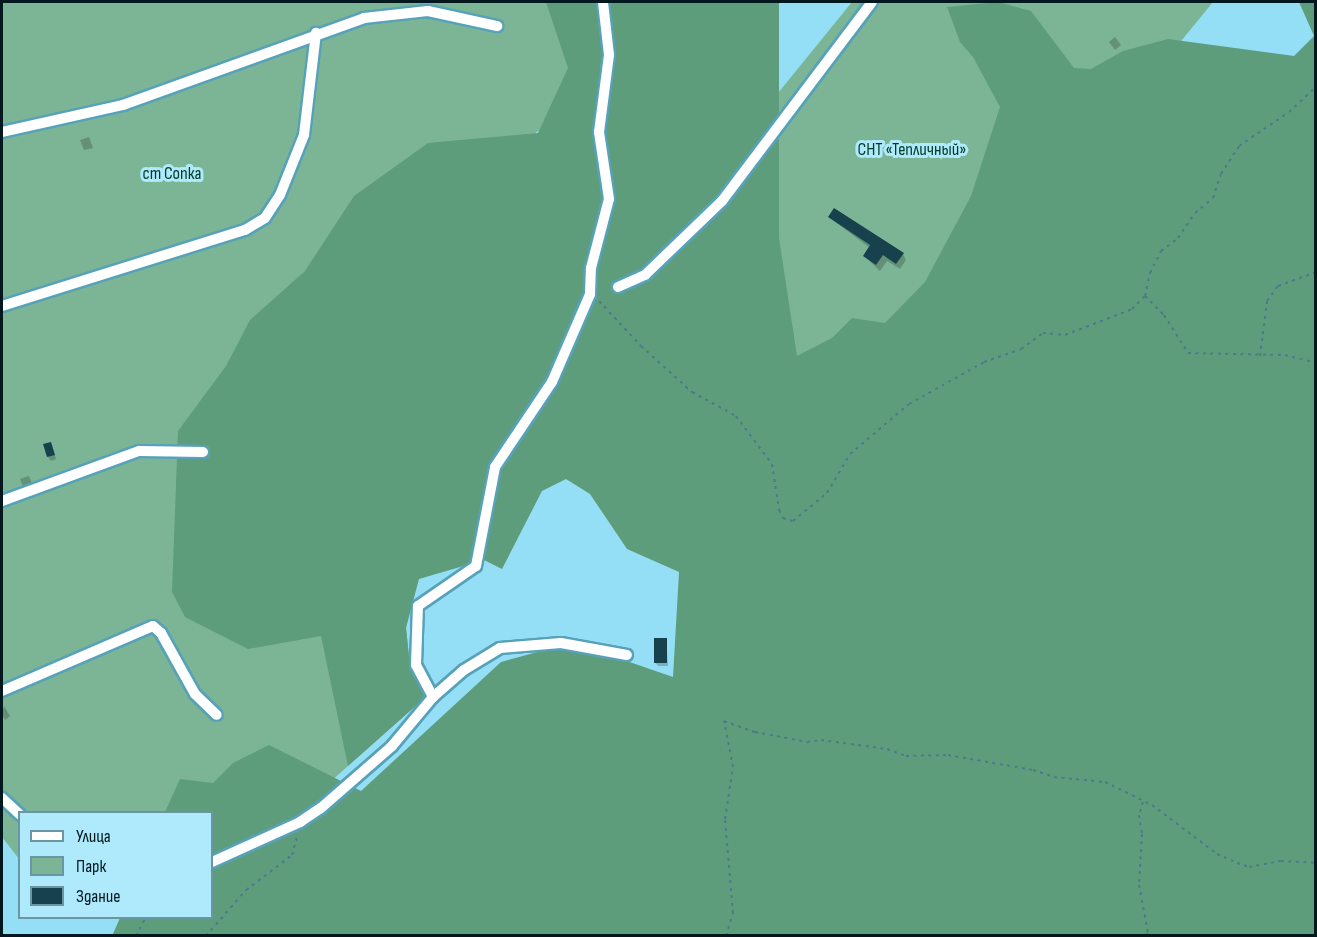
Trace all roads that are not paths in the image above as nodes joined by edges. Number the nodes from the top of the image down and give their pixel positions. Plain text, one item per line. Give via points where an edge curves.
1 (603, 2) edge
2 (872, 2) edge
3 (497, 26) dead end
4 (316, 33) junction
5 (2, 132) edge
6 (618, 287) dead end
7 (2, 306) edge
8 (203, 452) dead end
9 (2, 501) edge
10 (627, 654) dead end
11 (2, 691) edge
12 (433, 697) junction
13 (217, 715) dead end
14 (2, 798) edge
15 (18, 812) edge
16 (213, 862) edge

1 - 12 lane via 609,55 599,132 609,199 591,268 590,294 552,382 495,467 476,566 418,606 416,665
2 - 6 lane via 722,201 645,275
3 - 4 lane via 428,11 393,12
4 - 5 lane via 123,105
4 - 7 lane via 304,135 280,195 265,218 234,234
8 - 9 lane via 139,451
10 - 12 lane via 561,643 511,644 482,658
11 - 13 lane via 153,626 161,633 195,694
12 - 16 lane via 354,783 300,822
14 - 15 lane

